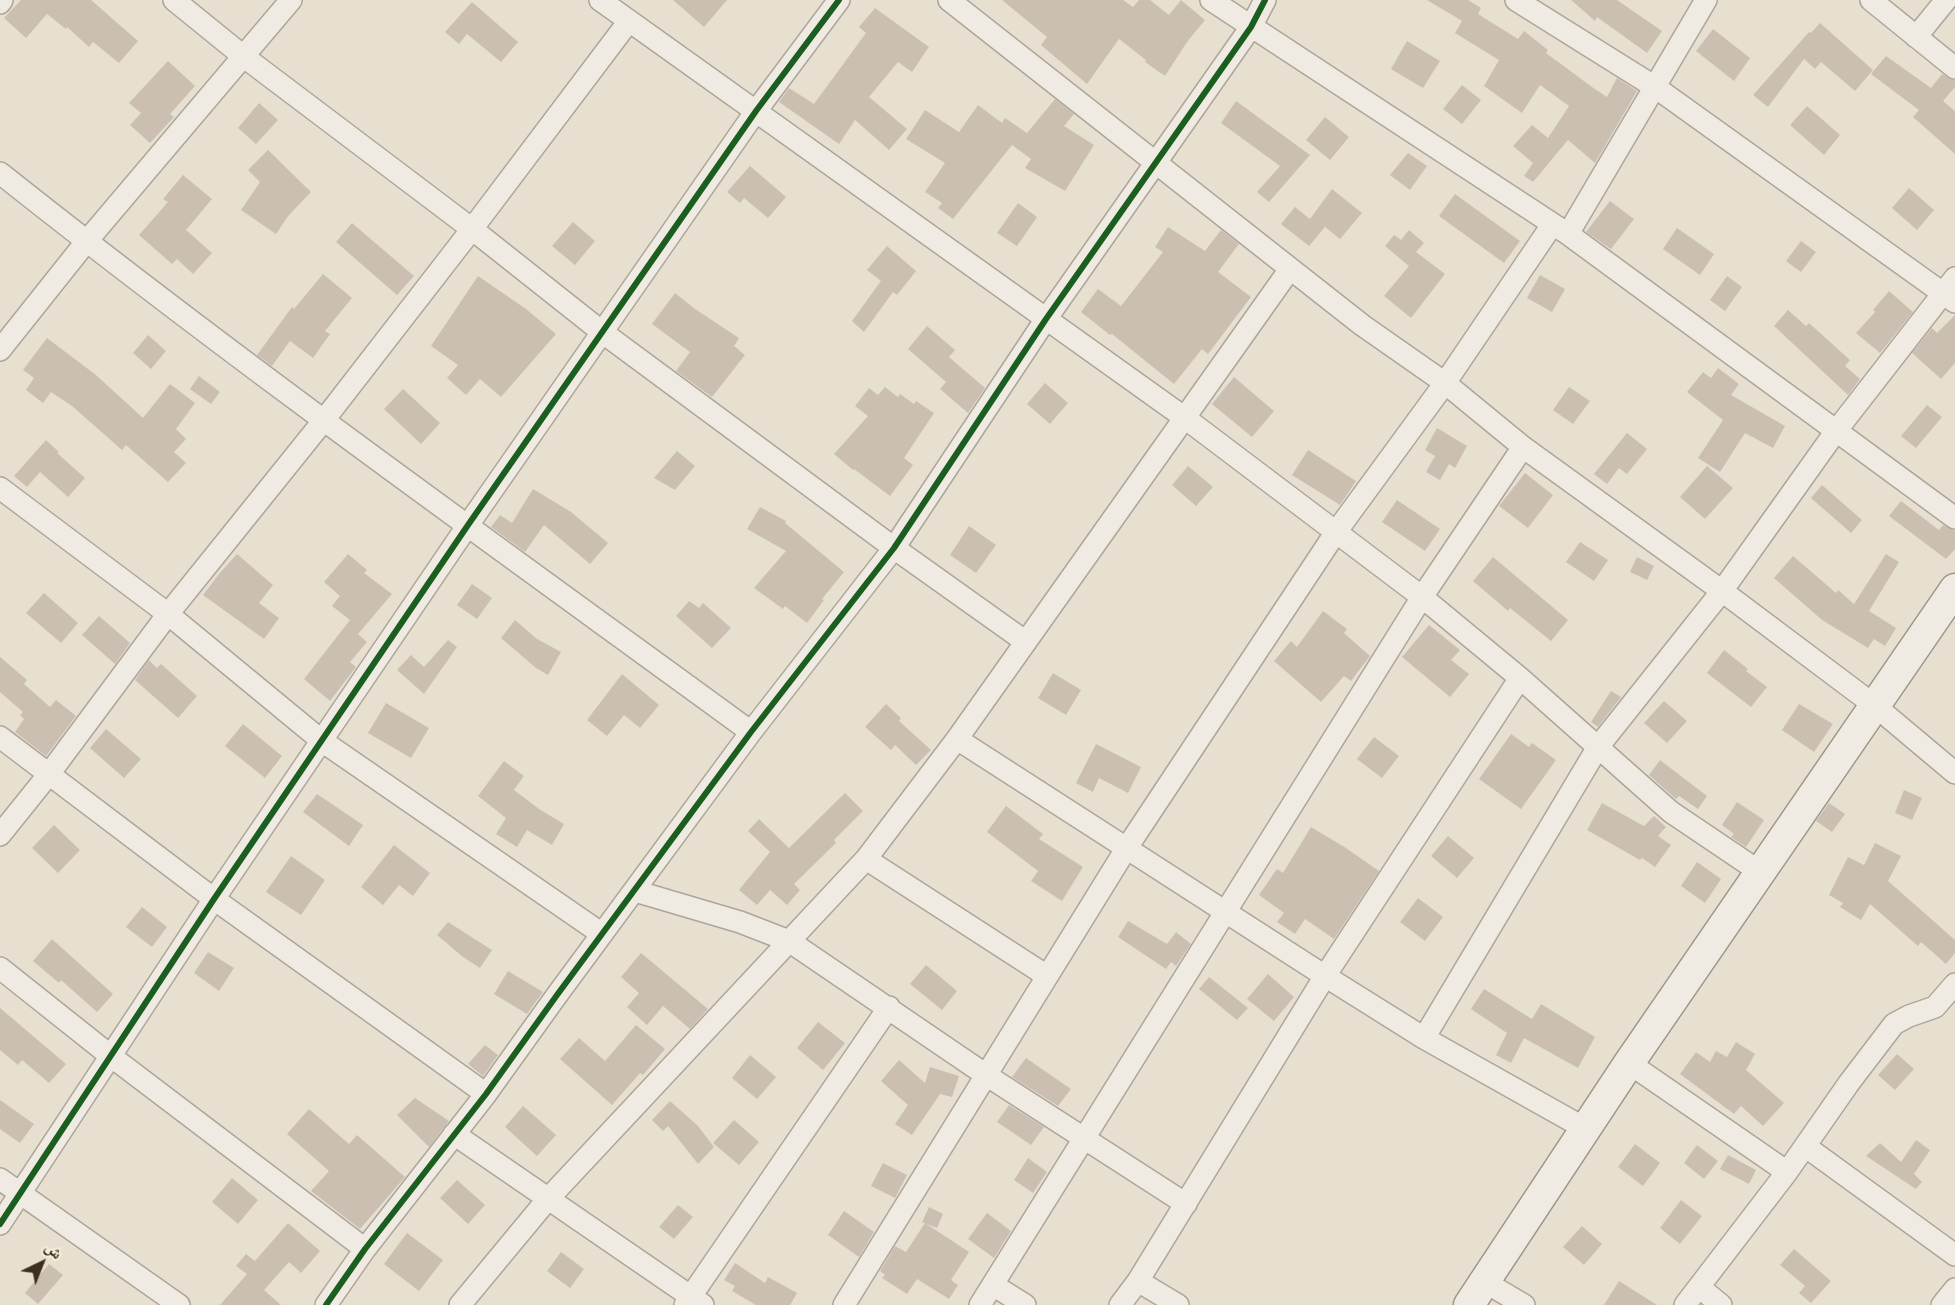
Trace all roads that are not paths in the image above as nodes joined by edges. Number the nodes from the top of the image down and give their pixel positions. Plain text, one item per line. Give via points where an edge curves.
1 (174, 0) edge
2 (291, 0) edge
3 (839, 0) edge
4 (949, 0) edge
5 (1211, 0) edge
6 (1265, 0) edge
7 (1516, 0) edge
8 (1706, 0) edge
9 (1871, 0) edge
10 (1946, 0) edge
11 (617, 8) edge
12 (1251, 27) junction
13 (1916, 37) junction
14 (243, 56) junction
15 (1955, 68) edge
16 (1655, 87) junction
17 (756, 111) junction
18 (1155, 163) junction
19 (0, 173) edge
20 (472, 229) junction
21 (1560, 229) junction
22 (86, 242) junction
23 (1290, 269) junction
24 (1951, 291) edge
25 (1046, 319) junction
26 (603, 332) junction
27 (0, 350) edge
28 (1445, 383) junction
29 (1185, 418) junction
30 (324, 420) junction
31 (1836, 431) junction
32 (1523, 447) junction
33 (0, 488) edge
34 (1955, 518) edge
35 (468, 525) junction
36 (1336, 532) junction
37 (894, 548) junction
38 (1955, 590) edge
39 (1722, 591) junction
40 (1422, 597) junction
41 (168, 614) junction
42 (1026, 642) junction
43 (1520, 678) junction
44 (1874, 705) junction
45 (751, 732) junction
46 (0, 737) edge
47 (957, 739) junction
48 (322, 741) junction
49 (1598, 747) junction
50 (1955, 773) edge
51 (49, 774) junction
52 (0, 835) edge
53 (1126, 849) junction
54 (866, 859) junction
55 (1760, 872) junction
56 (635, 891) junction
57 (214, 899) junction
58 (1227, 913) junction
59 (602, 934) junction
60 (789, 941) junction
61 (0, 968) edge
62 (1047, 976) junction
63 (1325, 976) junction
64 (1955, 984) edge
65 (889, 1007) junction
66 (1424, 1038) junction
67 (112, 1057) junction
68 (1629, 1063) junction
69 (986, 1075) junction
70 (486, 1094) junction
71 (1586, 1129) junction
72 (454, 1134) junction
73 (1085, 1139) junction
74 (1805, 1146) junction
75 (1787, 1172) junction
76 (0, 1179) edge
77 (21, 1194) junction
78 (547, 1200) junction
79 (1186, 1203) junction
80 (0, 1224) edge
81 (365, 1249) junction
82 (1955, 1255) edge
83 (1138, 1281) junction
84 (993, 1285) junction
85 (1699, 1287) junction
86 (1955, 1289) edge
87 (1477, 1294) edge
88 (693, 1302) edge
89 (179, 1305) edge
90 (326, 1305) edge
91 (460, 1305) edge
92 (844, 1305) edge
93 (980, 1305) edge
94 (1025, 1305) edge
95 (1120, 1305) edge
96 (1178, 1305) edge
97 (1524, 1305) edge
98 (1685, 1305) edge
99 (1720, 1305) edge
100 (1942, 1305) edge

1 - 14 street
2 - 14 street
3 - 17 street
4 - 18 street
5 - 12 street
6 - 12 street
7 - 16 street
8 - 16 street
9 - 13 street
10 - 13 street
11 - 17 street
11 - 20 street
12 - 18 street
12 - 21 street
13 - 15 street
14 - 20 street
14 - 22 street
16 - 21 street
16 - 24 street
17 - 25 street
17 - 26 street
18 - 23 street
18 - 25 street
19 - 22 street
20 - 26 street
20 - 30 street
21 - 28 street
21 - 31 street
22 - 27 street
22 - 30 street
23 - 28 street
23 - 29 street
24 - 31 street
25 - 29 street
25 - 37 street
26 - 35 street
26 - 37 street
28 - 32 street
28 - 36 street
29 - 36 street
29 - 42 street
30 - 35 street
30 - 41 street
31 - 34 street
31 - 39 street
32 - 39 street
32 - 40 street
33 - 41 street
35 - 45 street
35 - 48 street
36 - 40 street
36 - 53 street
37 - 42 street
37 - 45 street
38 - 44 main road
39 - 44 street
39 - 49 street
40 - 43 street
40 - 58 street
41 - 48 street
41 - 51 street
42 - 47 street
43 - 49 street
43 - 63 street
44 - 50 street
44 - 55 main road
45 - 56 street
46 - 51 street
47 - 53 street
47 - 54 street
48 - 57 street
48 - 59 street
49 - 55 street via 1671,812
49 - 66 street
51 - 52 street
51 - 57 street
53 - 58 street
53 - 62 street
54 - 60 street
54 - 62 street
55 - 68 main road
56 - 59 street
56 - 60 street
57 - 67 street
57 - 70 street
58 - 63 street
58 - 73 street
59 - 70 street
60 - 65 street
60 - 78 street
61 - 67 street
62 - 69 street
63 - 66 street
63 - 79 street
64 - 74 street via 1935,1007 1894,1024
65 - 69 street
65 - 88 street
66 - 71 street
67 - 77 street
67 - 81 street
68 - 71 main road
68 - 75 street
69 - 73 street
69 - 92 street
70 - 72 street
71 - 87 main road
72 - 78 street
72 - 81 street
73 - 79 street
73 - 84 street
74 - 75 street
74 - 82 street
75 - 85 street
76 - 77 street
77 - 80 street
77 - 89 street
78 - 88 street
78 - 91 street
79 - 83 street
81 - 90 street
83 - 95 street
83 - 96 street
84 - 93 street
84 - 94 street
85 - 98 street
85 - 99 street
86 - 100 street
87 - 97 street

